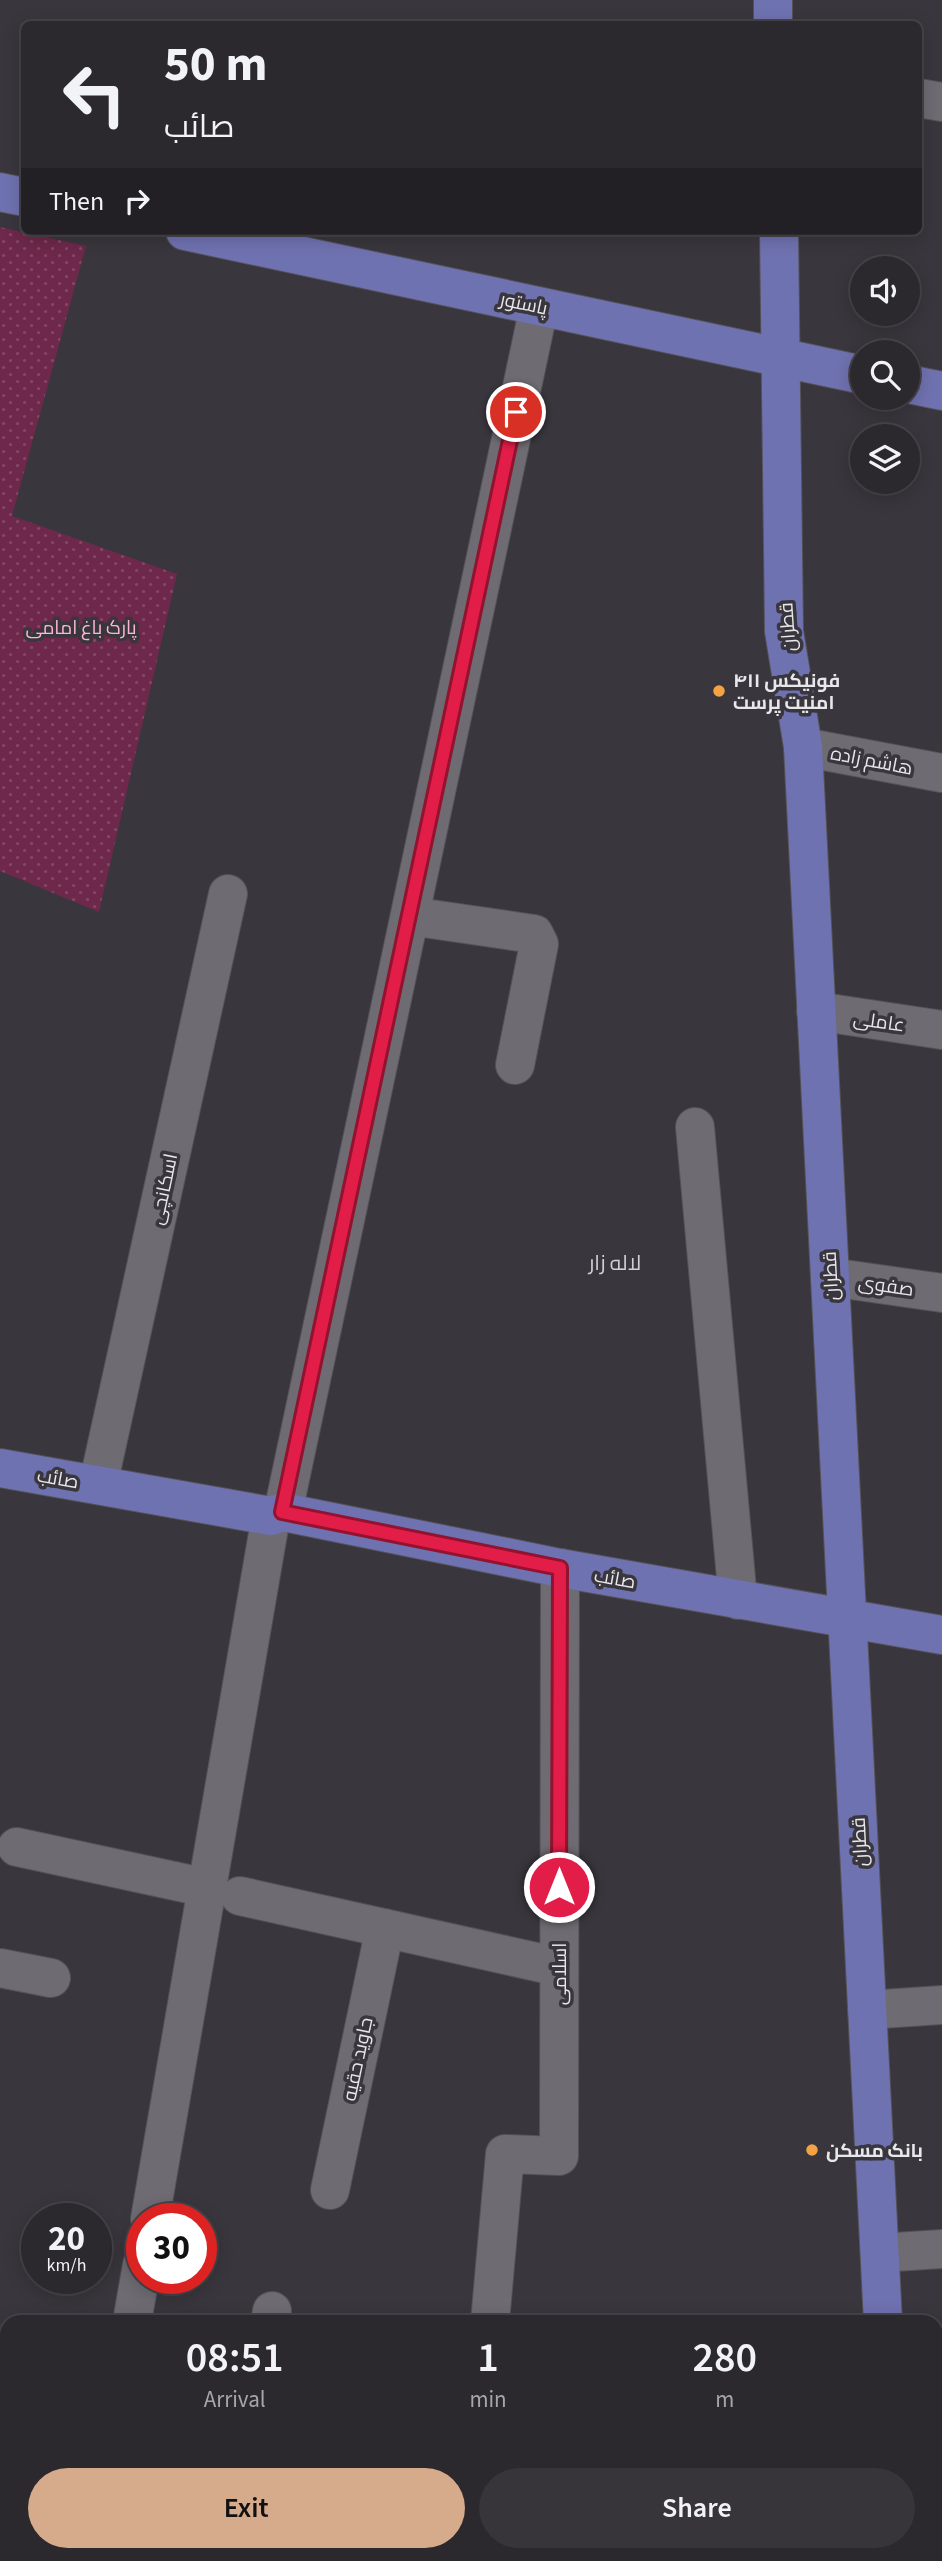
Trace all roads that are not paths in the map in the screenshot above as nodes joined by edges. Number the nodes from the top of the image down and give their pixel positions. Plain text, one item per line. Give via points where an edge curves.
1 (773, 0) edge
2 (774, 21) edge
3 (922, 99) edge
4 (942, 102) edge
5 (0, 192) edge
6 (21, 196) edge
7 (204, 235) edge
8 (779, 235) edge
9 (539, 307) junction
10 (783, 359) junction
11 (850, 372) edge
12 (920, 386) edge
13 (942, 391) edge
14 (803, 747) junction
15 (942, 773) edge
16 (228, 894) dead end
17 (410, 916) junction
18 (816, 1011) junction
19 (942, 1030) edge
20 (515, 1065) dead end
21 (695, 1127) dead end
22 (830, 1277) junction
23 (942, 1293) edge
24 (0, 1468) edge
25 (98, 1485) junction
26 (276, 1514) junction
27 (560, 1568) junction
28 (738, 1601) junction
29 (847, 1620) junction
30 (942, 1635) edge
31 (18, 1847) dead end
32 (223, 1892) junction
33 (385, 1928) junction
34 (559, 1967) junction
35 (0, 1968) edge
36 (51, 1978) dead end
37 (942, 2005) edge
38 (867, 2010) junction
39 (330, 2190) dead end
40 (154, 2203) edge
41 (942, 2249) edge
42 (880, 2253) junction
43 (137, 2294) edge
44 (133, 2315) edge
45 (491, 2315) edge
46 (883, 2315) edge

1 - 2 main road
3 - 4 street
5 - 6 main road
7 - 9 main road, پاستور
8 - 10 main road, قطران
9 - 10 main road, پاستور
9 - 17 street
10 - 11 main road, پاستور
10 - 14 main road, قطران via 784,631
12 - 13 main road
14 - 15 street, هاشم زاده
14 - 18 main road, قطران
16 - 25 street, اسکانچی
17 - 20 street via 534,934 539,944
17 - 26 street
18 - 19 street, عاملی
18 - 22 main road, قطران
21 - 28 street
22 - 23 street, صفوی
22 - 29 main road, قطران
24 - 25 main road, صائب
25 - 26 main road, صائب
26 - 27 main road, صائب
26 - 32 street
27 - 28 main road, صائب
27 - 34 street, اسلامی
28 - 29 main road, صائب
29 - 30 main road, صائب
29 - 38 main road, قطران
31 - 32 street
32 - 33 street
32 - 40 street
33 - 34 street
33 - 39 street, جاوید حقیه
34 - 45 street, اسلامی via 559,2156 505,2154
35 - 36 street
37 - 38 street
38 - 42 main road, قطران
41 - 42 street
42 - 46 main road, قطران
43 - 44 street

